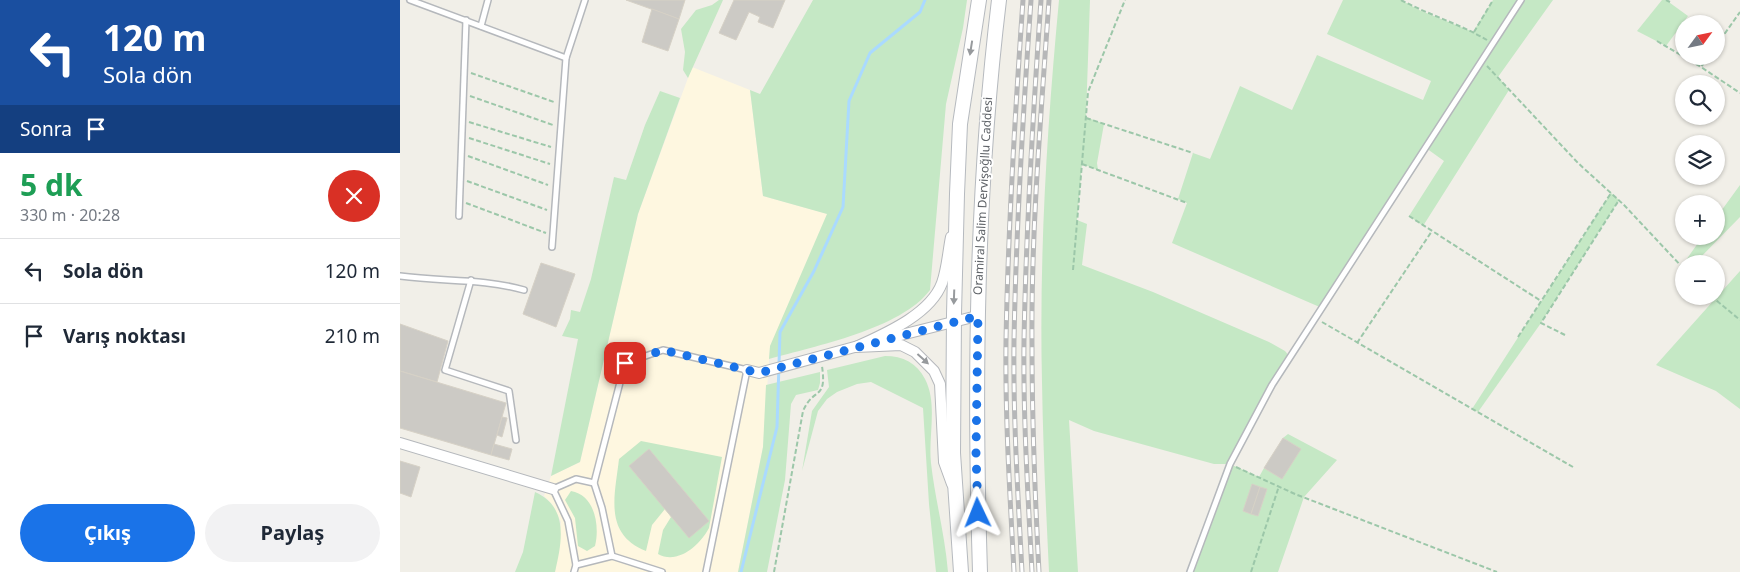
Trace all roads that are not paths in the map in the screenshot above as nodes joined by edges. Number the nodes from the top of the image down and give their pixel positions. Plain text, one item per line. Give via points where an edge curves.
1 (410, 0) edge
2 (488, 0) edge
3 (585, 0) edge
4 (979, 0) edge
5 (999, 0) edge
6 (1521, 0) edge
7 (466, 20) junction
8 (481, 26) junction
9 (566, 58) junction
10 (957, 207) junction
11 (459, 216) dead end
12 (552, 247) dead end
13 (400, 276) edge
14 (471, 280) junction
15 (524, 290) dead end
16 (978, 316) junction
17 (954, 321) junction
18 (856, 347) junction
19 (747, 370) junction
20 (516, 440) dead end
21 (400, 443) edge
22 (594, 483) junction
23 (553, 489) junction
24 (956, 495) junction
25 (612, 556) junction
26 (576, 565) junction
27 (574, 572) edge
28 (662, 572) edge
29 (706, 572) edge
30 (961, 572) edge
31 (980, 572) edge
32 (1190, 572) edge

1 - 7 lane
2 - 8 lane
3 - 9 lane
4 -> 10 main road, Oramiral Salim Dervişoğllu Caddesi via 960,124
5 - 16 main road, Oramiral Salim Dervişoğllu Caddesi via 984,159
6 - 32 lane via 1272,385 1230,464
7 - 8 lane
7 - 11 lane
8 - 9 lane
9 - 12 lane
10 -> 17 main road, Oramiral Salim Dervişoğllu Caddesi
10 - 18 street via 937,294 904,323
13 - 14 lane
14 - 15 lane
14 - 20 lane via 444,370 509,391
16 - 17 street
16 - 31 main road, Oramiral Salim Dervişoğllu Caddesi via 976,454
17 - 18 street
17 - 24 main road, Oramiral Salim Dervişoğllu Caddesi
18 - 19 street via 759,373
18 -> 24 street via 901,345 914,352 934,371 940,384 944,462
19 - 22 lane via 663,350 625,363
19 - 29 lane
21 - 23 street
22 - 23 lane via 576,479
22 - 25 lane
23 - 26 lane via 568,522
24 - 30 main road, Oramiral Salim Dervişoğllu Caddesi
25 - 26 lane
25 - 28 lane
26 - 27 lane

